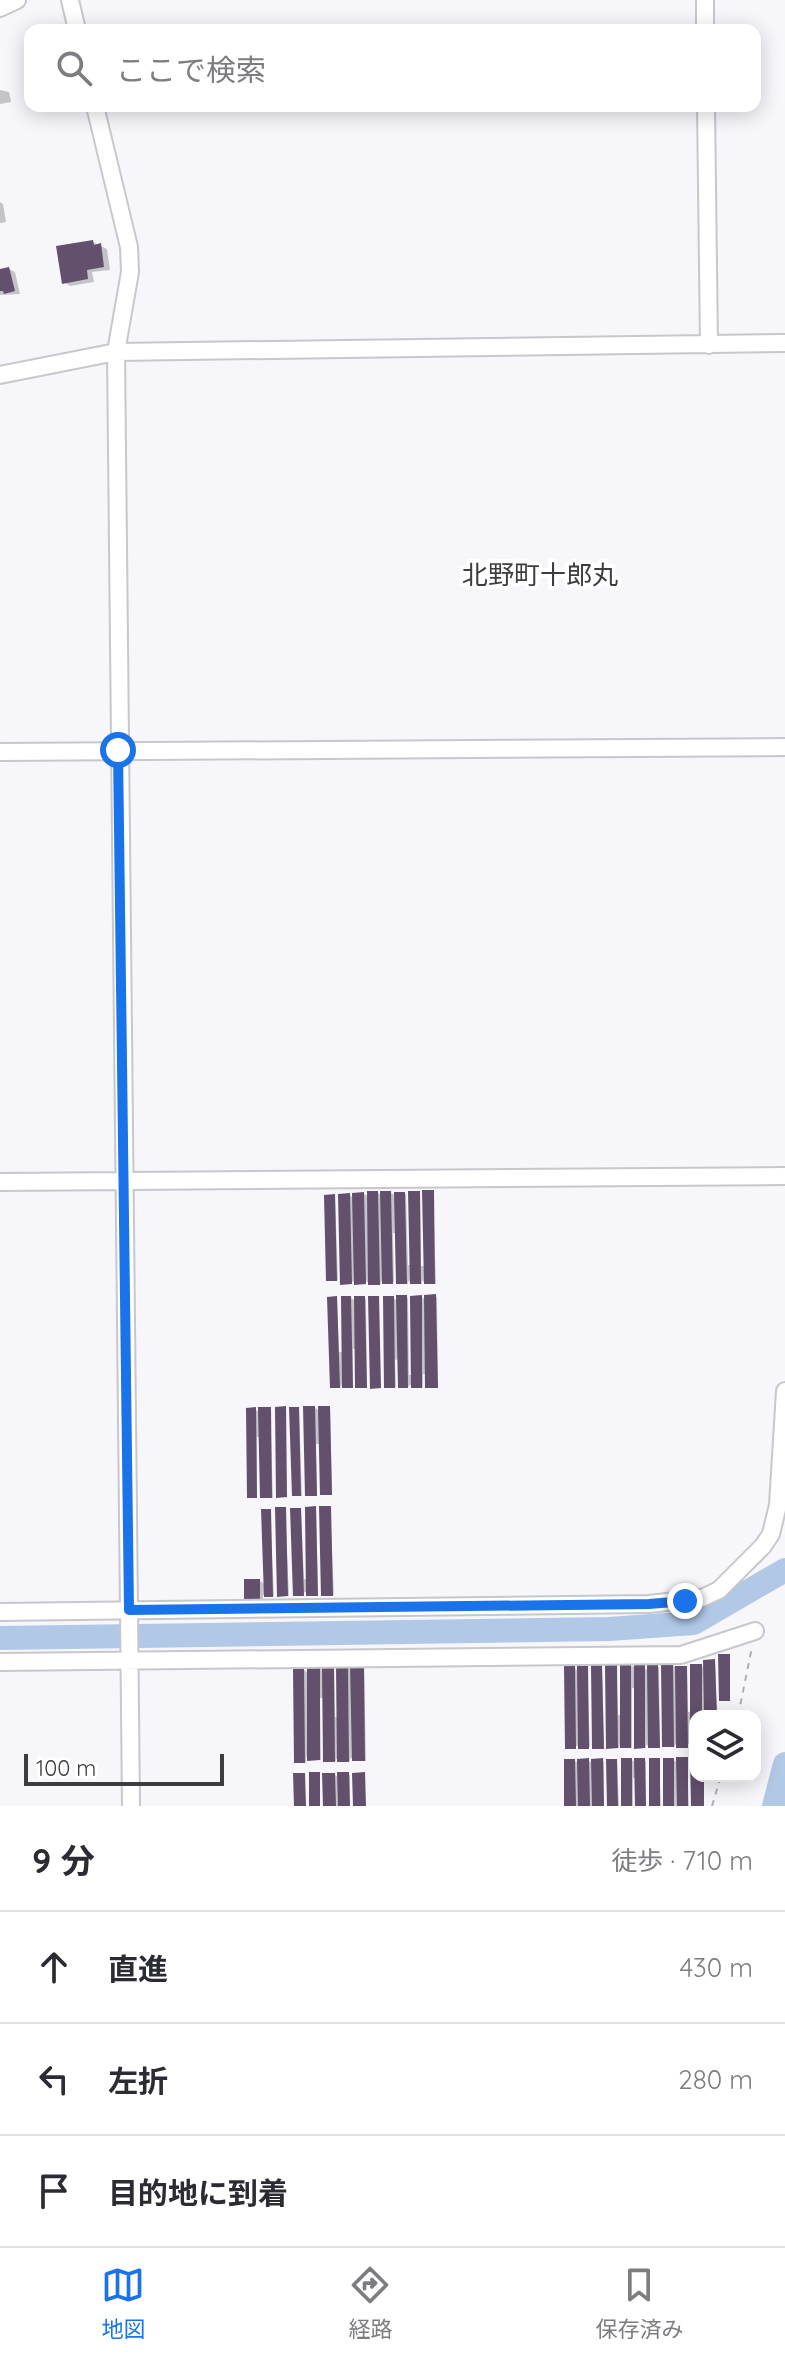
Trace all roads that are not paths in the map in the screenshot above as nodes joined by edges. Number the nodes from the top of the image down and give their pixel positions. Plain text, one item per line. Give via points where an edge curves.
1 (17, 0) edge
2 (70, 0) edge
3 (705, 0) edge
4 (0, 8) edge
5 (76, 24) edge
6 (705, 24) edge
7 (96, 112) edge
8 (706, 112) edge
9 (785, 343) edge
10 (709, 345) junction
11 (116, 352) junction
12 (0, 375) edge
13 (785, 747) edge
14 (118, 750) junction
15 (0, 752) edge
16 (785, 1176) edge
17 (124, 1179) junction
18 (0, 1182) edge
19 (785, 1391) edge
20 (0, 1612) edge
21 (129, 1614) junction
22 (755, 1631) road end
23 (129, 1656) junction
24 (0, 1662) edge
25 (131, 1806) edge

1 - 4 street
2 - 5 street
3 - 6 street
7 - 11 street via 129,247 130,272
8 - 10 street
9 - 10 street
10 - 11 street
11 - 12 street
11 - 14 street
13 - 14 street
14 - 15 street
14 - 17 street
16 - 17 street
17 - 18 street
17 - 21 street
19 - 21 street via 775,1524 763,1546 719,1590 702,1598 649,1604
20 - 21 street
21 - 23 street
22 - 23 street via 681,1655
23 - 24 street
23 - 25 street

